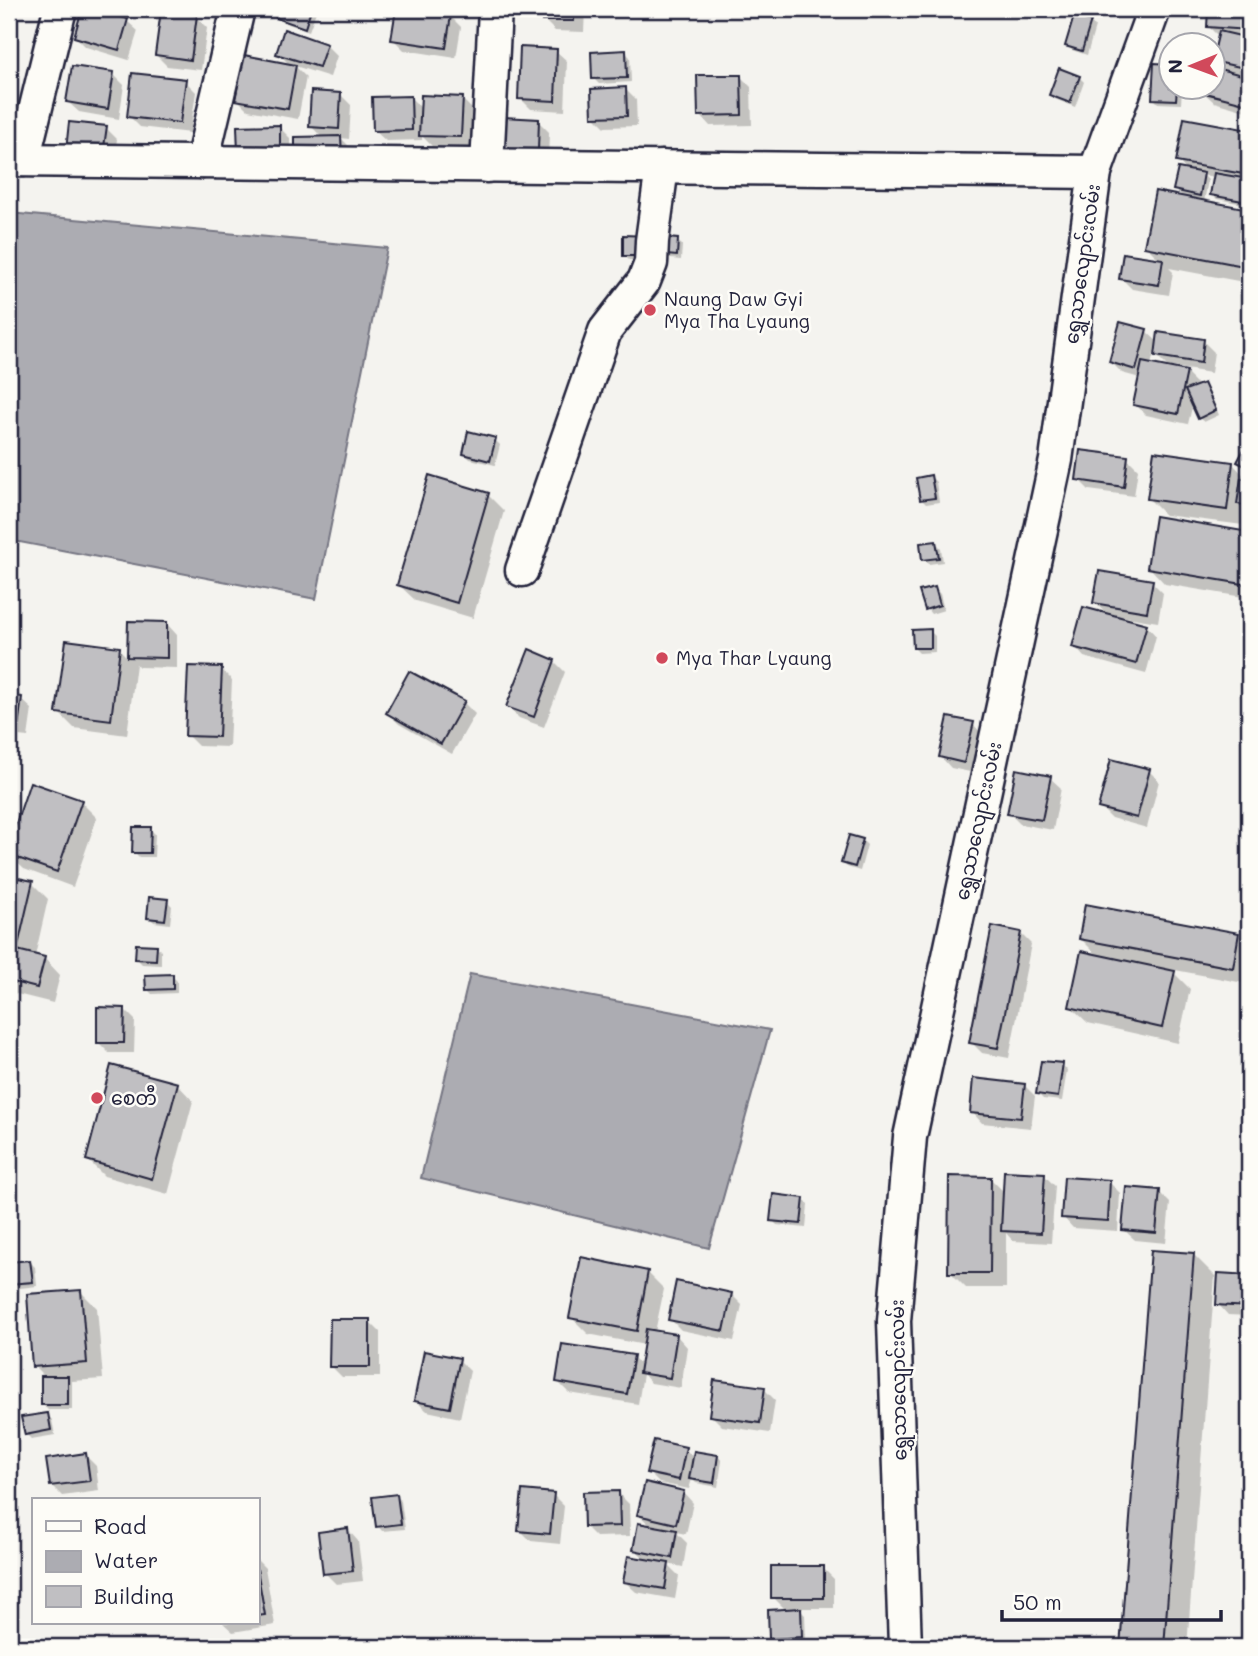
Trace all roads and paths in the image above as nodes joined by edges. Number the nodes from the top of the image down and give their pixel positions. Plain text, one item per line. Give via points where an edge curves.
1 (60, 9) edge
2 (238, 9) edge
3 (495, 9) edge
4 (1154, 9) edge
5 (16, 160) edge
6 (202, 162) junction
7 (487, 166) junction
8 (662, 167) junction
9 (1094, 172) junction
10 (522, 570) dead end
11 (905, 1647) edge

1 - 5 street
2 - 6 street
3 - 7 street
4 - 9 street, ရွှေသာလျောင်းလမ်း
5 - 6 street
6 - 7 street
7 - 8 street
8 - 9 street
8 - 10 street via 645,281 605,331
9 - 11 street, ရွှေသာလျောင်းလမ်း via 1056,460 910,1137 894,1321

